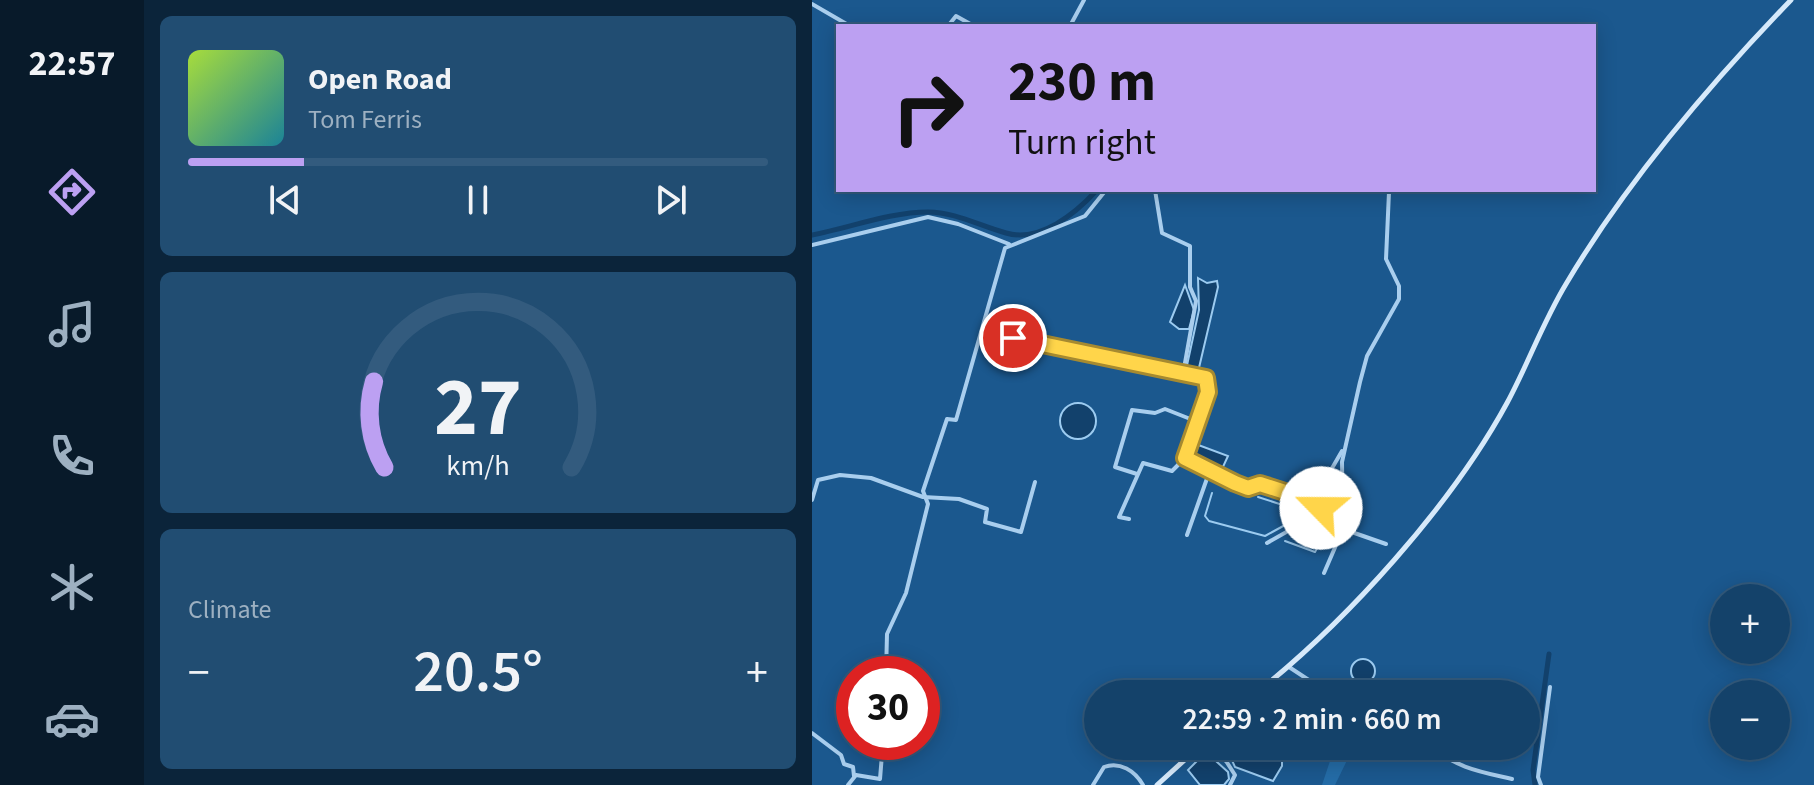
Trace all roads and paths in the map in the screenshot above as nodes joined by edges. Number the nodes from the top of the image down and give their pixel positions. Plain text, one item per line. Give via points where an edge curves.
1 (1084, 0) edge
2 (1791, 0) edge
3 (812, 4) edge
4 (847, 24) edge
5 (950, 24) edge
6 (970, 24) edge
7 (1071, 24) edge
8 (1104, 192) edge
9 (1155, 192) edge
10 (1389, 192) dead end
11 (812, 245) edge
12 (1009, 245) junction
13 (982, 332) junction
14 (1183, 374) junction
15 (1198, 422) junction
16 (1346, 442) junction
17 (1185, 458) junction
18 (1210, 470) junction
19 (1137, 474) junction
20 (1035, 482) dead end
21 (923, 497) junction
22 (812, 500) edge
23 (1313, 501) junction
24 (1320, 513) dead end
25 (1129, 519) dead end
26 (1343, 529) junction
27 (1187, 535) dead end
28 (1267, 543) dead end
29 (1386, 544) dead end
30 (1324, 573) dead end
31 (886, 656) edge
32 (1289, 667) junction
33 (1273, 680) edge
34 (1309, 680) edge
35 (1550, 687) dead end
36 (812, 733) edge
37 (882, 760) edge
38 (1186, 760) edge
39 (1220, 760) edge
40 (1447, 760) edge
41 (854, 776) junction
42 (1512, 779) dead end
43 (848, 785) edge
44 (1093, 785) edge
45 (1143, 785) edge
46 (1157, 785) edge
47 (1230, 785) edge
48 (1541, 785) edge

1 - 7 street
2 - 32 main road via 1640,174 1565,284 1506,405 1445,501
3 - 4 street
5 - 6 street via 956,16
8 - 12 street via 1085,216
9 - 14 street via 1162,233 1190,246 1190,287 1196,301
10 - 16 street via 1386,259 1399,286 1399,299 1367,356
11 - 12 street via 928,217
12 - 13 street
13 - 14 street
13 - 21 street via 956,420 947,419
14 - 15 street via 1206,378 1208,392
15 - 17 street
15 - 19 street via 1165,409 1132,410 1115,467
16 - 23 street
16 - 26 street
17 - 18 street
17 - 19 street via 1172,471 1143,463
18 - 23 street via 1248,488 1260,484
18 - 27 street
19 - 25 street via 1119,517
20 - 21 street via 1021,532 985,522 987,509 977,504
21 - 22 street via 891,483 840,475 815,481
21 - 31 street via 928,504 906,593 887,634
23 - 26 street
24 - 28 street
26 - 29 street
26 - 30 street
32 - 33 main road
32 - 34 street
35 - 48 street
36 - 41 street via 853,767
37 - 41 street via 880,779
38 - 46 main road
39 - 47 street via 1235,775
40 - 42 street
41 - 43 street
44 - 45 street via 1108,765 1131,770

